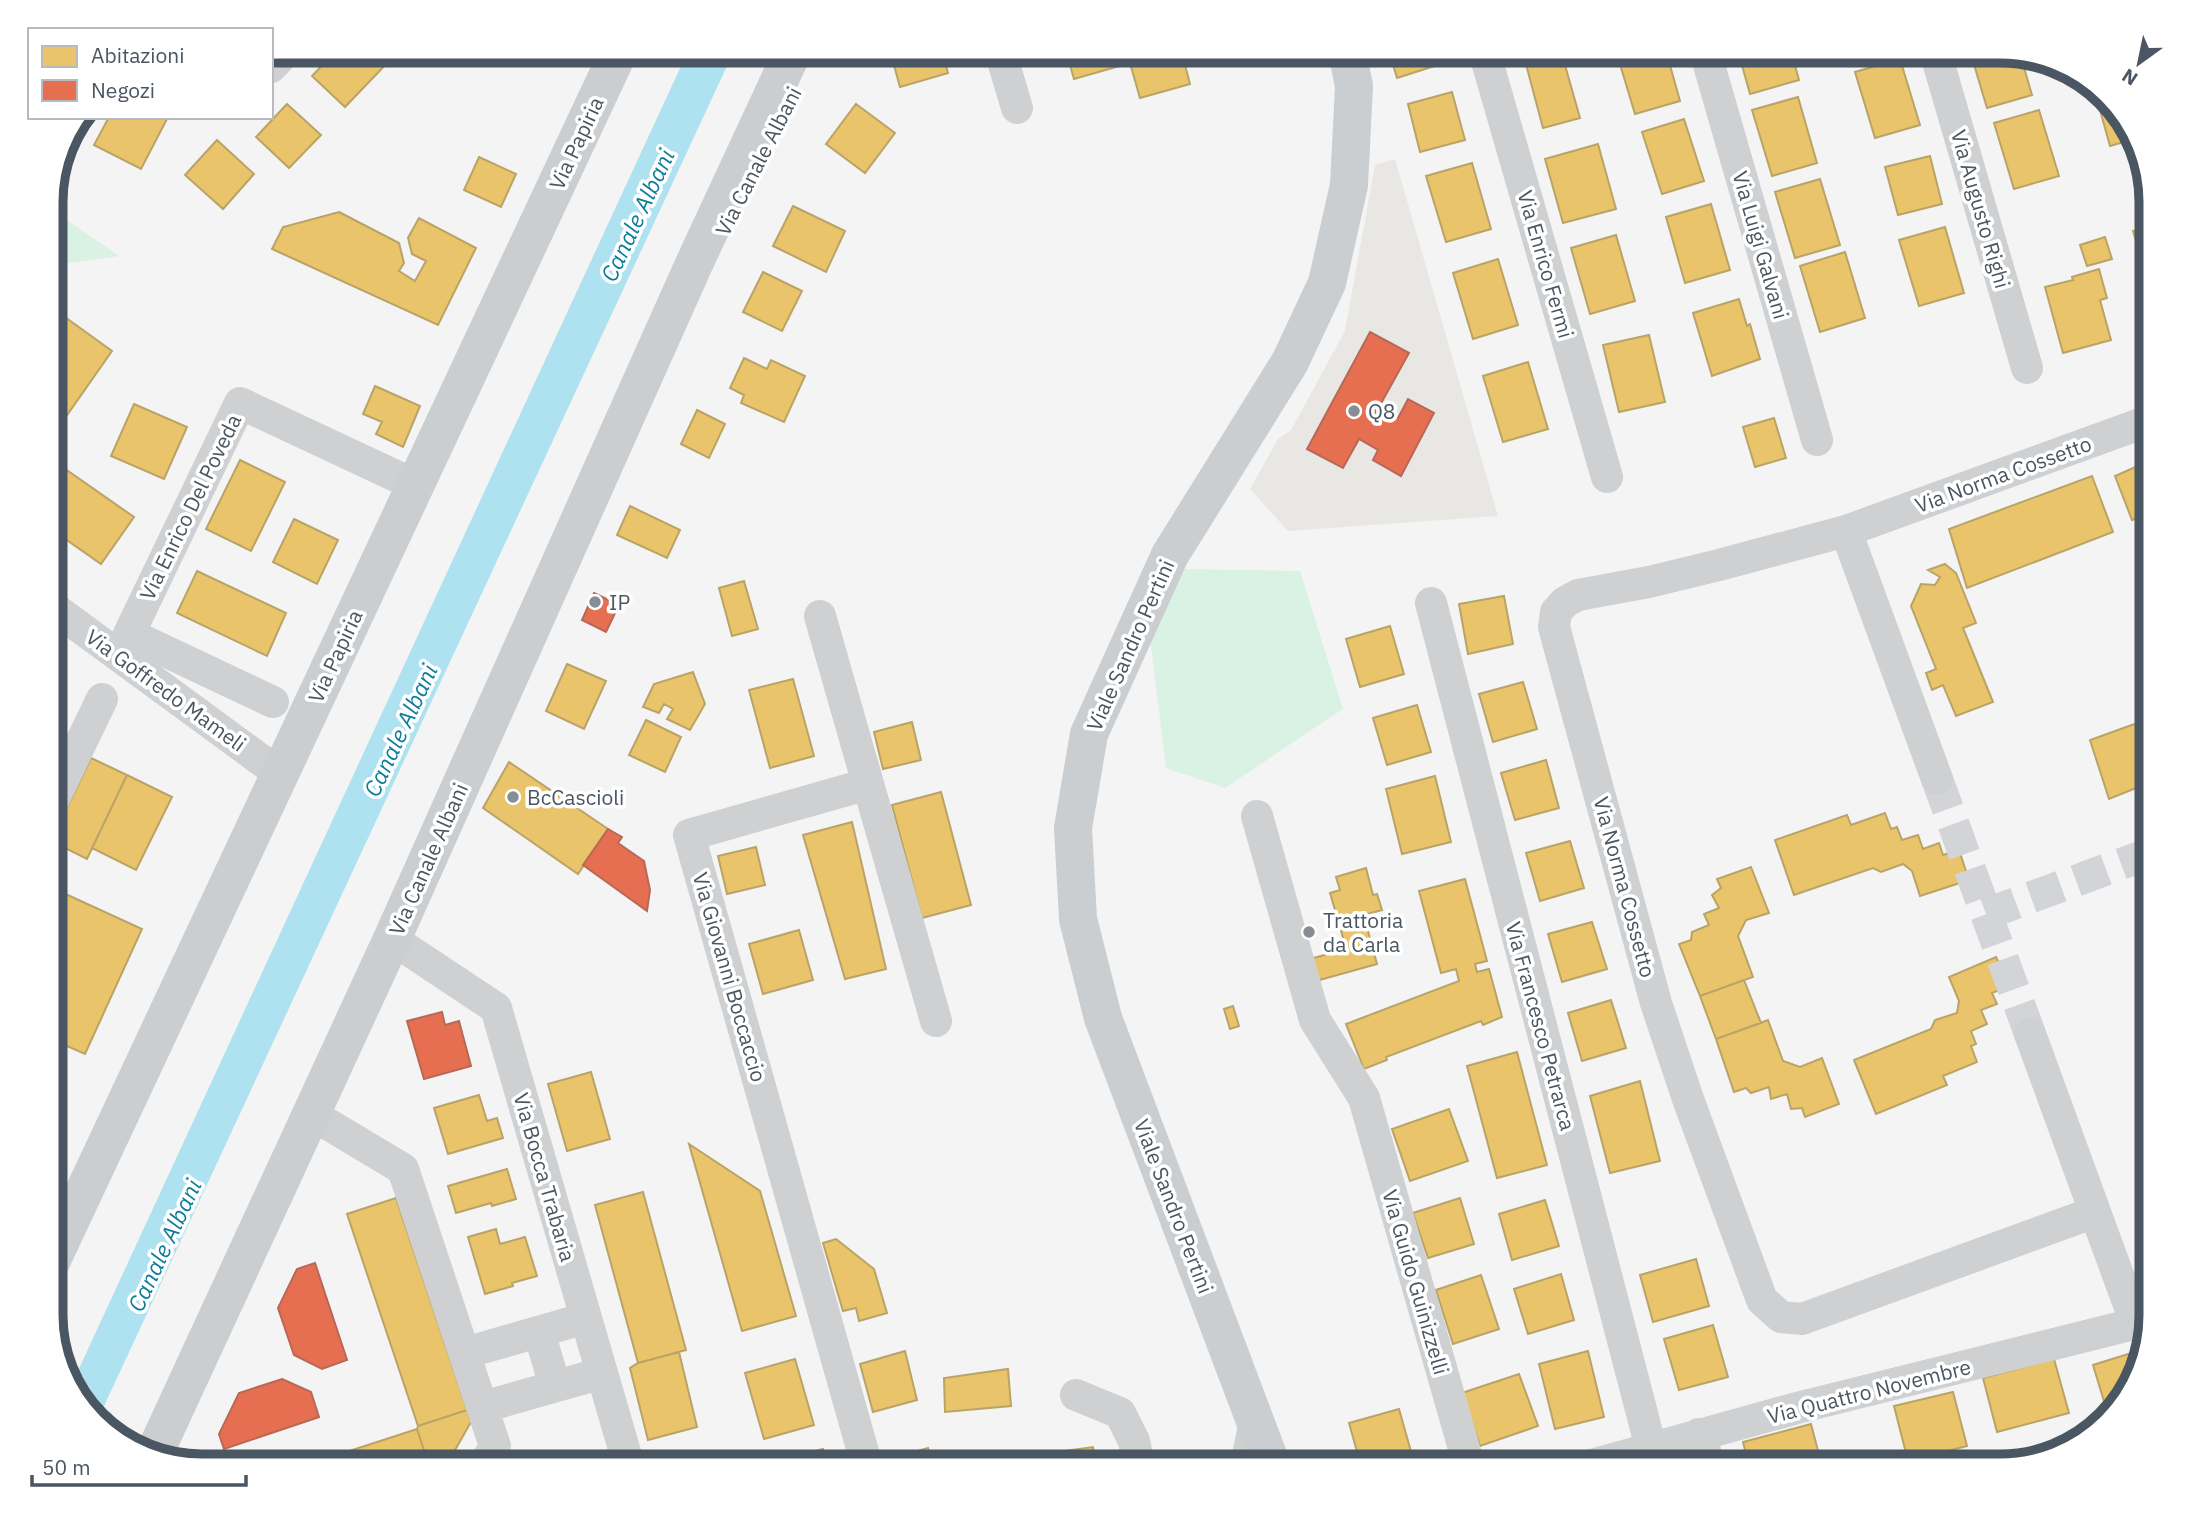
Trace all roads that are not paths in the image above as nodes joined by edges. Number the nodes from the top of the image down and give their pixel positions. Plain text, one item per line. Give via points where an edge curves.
1 (610, 63) edge
2 (787, 63) edge
3 (807, 63) edge
4 (1004, 63) edge
5 (1349, 63) edge
6 (1487, 63) edge
7 (1707, 63) edge
8 (1938, 63) edge
9 (1017, 108) dead end
10 (694, 264) junction
11 (2027, 368) dead end
12 (2139, 424) edge
13 (1817, 440) dead end
14 (1607, 477) dead end
15 (415, 485) junction
16 (1846, 531) junction
17 (1431, 603) dead end
18 (63, 615) edge
19 (820, 616) dead end
20 (102, 699) dead end
21 (273, 702) dead end
22 (280, 774) junction
23 (1937, 779) tunnel mouth
24 (63, 780) edge
25 (868, 784) junction
26 (1257, 816) dead end
27 (392, 939) junction
28 (936, 1021) dead end
29 (2030, 1034) tunnel mouth
30 (311, 1114) junction
31 (2095, 1212) junction
32 (63, 1226) edge
33 (2139, 1313) edge
34 (586, 1318) junction
35 (2139, 1323) edge
36 (539, 1332) junction
37 (464, 1353) junction
38 (602, 1373) junction
39 (555, 1386) junction
40 (1076, 1395) dead end
41 (483, 1407) junction
42 (1255, 1420) junction
43 (1699, 1434) junction
44 (157, 1447) edge
45 (1651, 1448) junction
46 (491, 1454) edge
47 (626, 1454) edge
48 (864, 1454) edge
49 (1137, 1454) edge
50 (1248, 1454) edge
51 (1268, 1454) edge
52 (1285, 1454) edge
53 (1466, 1454) edge
54 (1630, 1454) edge
55 (1706, 1454) edge

1 - 15 main road, Via Papiria
2 - 10 main road, Via Canale Albani
3 - 10 street, Via Canale Albani via 726,234
4 - 9 street
5 - 42 main road, Viale Sandro Pertini via 1353,86 1349,185 1327,283 1290,362 1170,555 1154,589 1089,734 1073,828 1077,919 1103,1018
6 - 14 street, Via Enrico Fermi
7 - 13 street, Via Luigi Galvani
8 - 11 street, Via Augusto Righi
10 - 27 main road, Via Canale Albani
12 - 16 street, Via Norma Cossetto
15 - 21 street, Via Enrico Del Poveda via 240,403 129,634
15 - 22 main road, Via Papiria
16 - 23 street
16 - 31 street, Via Norma Cossetto via 1649,582 1578,595 1556,612 1554,627 1648,976 1688,1099 1762,1300 1781,1317 1802,1319
17 - 45 street, Via Francesco Petrarca
18 - 22 street, Via Goffredo Mameli
19 - 25 street
20 - 24 street
22 - 32 main road, Via Papiria
25 - 28 street
25 - 48 street, Via Giovanni Boccaccio via 689,835
26 - 53 street, Via Guido Guinizzelli via 1315,1020 1364,1098
27 - 30 main road, Via Canale Albani
27 - 34 street, Via Bocca Trabaria via 496,1008
29 - 31 street
30 - 37 street via 403,1169
30 - 44 main road, Via Canale Albani
31 - 33 street
34 - 36 street
34 - 38 street, Via Bocca Trabaria
35 - 43 street, Via Quattro Novembre
36 - 37 street
36 - 39 street
37 - 41 street
38 - 39 street
38 - 47 street, Via Bocca Trabaria
39 - 41 street
40 - 49 street via 1120,1413
41 - 46 street via 495,1446
42 - 50 street
42 - 51 main road, Viale Sandro Pertini
42 - 52 main road, Viale Sandro Pertini
43 - 45 street, Via Quattro Novembre
43 - 55 street
45 - 54 street, Via Quattro Novembre

